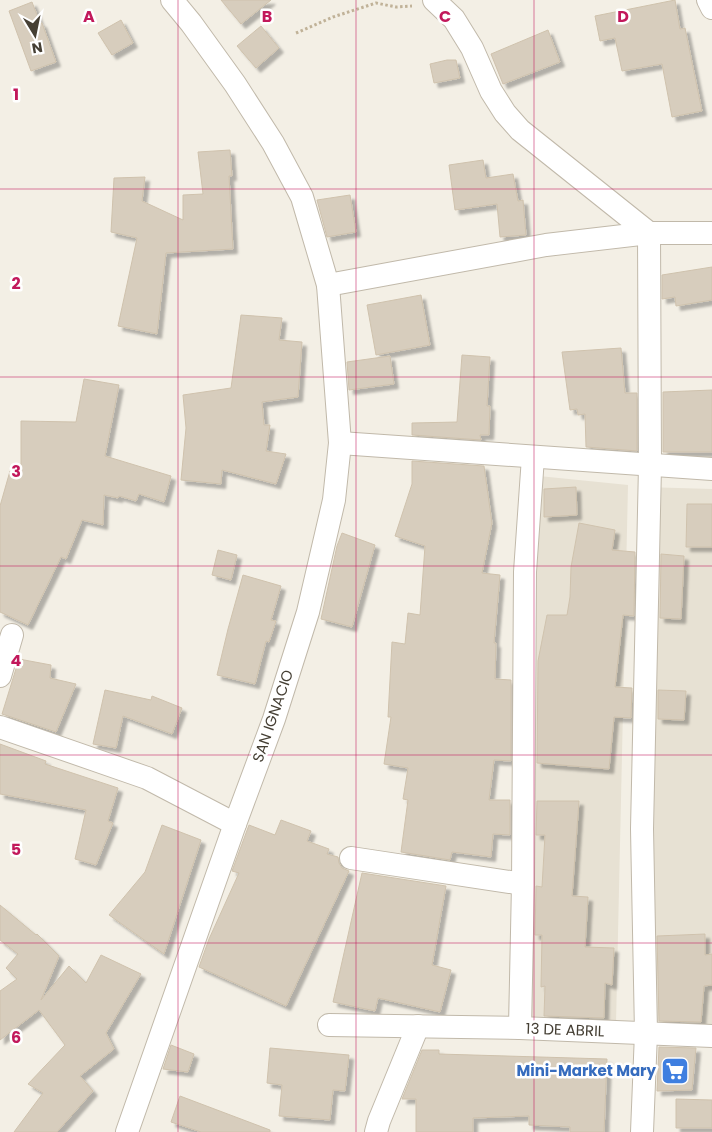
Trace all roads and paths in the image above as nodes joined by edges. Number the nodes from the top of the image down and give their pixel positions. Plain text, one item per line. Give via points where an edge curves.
1 (172, 0) edge
2 (434, 0) edge
3 (708, 0) edge
4 (712, 8) edge
5 (296, 33) dead end
6 (649, 233) junction
7 (712, 233) edge
8 (328, 285) junction
9 (340, 443) junction
10 (534, 457) junction
11 (650, 466) junction
12 (712, 469) edge
13 (12, 635) dead end
14 (0, 676) edge
15 (0, 727) edge
16 (235, 824) junction
17 (351, 858) dead end
18 (523, 884) junction
19 (329, 1025) dead end
20 (418, 1026) junction
21 (520, 1028) junction
22 (646, 1034) junction
23 (712, 1036) edge
24 (127, 1132) edge
25 (376, 1132) edge
26 (642, 1132) edge

1 - 8 street, SAN IGNACIO via 229,76 273,143 302,197
2 - 5 path via 421,6 396,7 376,3
2 - 6 street via 454,19 472,48 491,92 520,130
3 - 4 street
6 - 7 street
6 - 8 street via 546,245
6 - 11 street
8 - 9 street, SAN IGNACIO
9 - 10 street
9 - 16 street, SAN IGNACIO via 334,500 308,612 274,719
10 - 11 street
10 - 18 street via 525,572
11 - 12 street
11 - 22 street via 642,830
13 - 14 street
15 - 16 street via 147,778
16 - 24 street, SAN IGNACIO
17 - 18 street
18 - 21 street
19 - 20 street, 13 DE ABRIL
20 - 21 street, 13 DE ABRIL
20 - 25 street
21 - 22 street, 13 DE ABRIL
22 - 23 street, 13 DE ABRIL
22 - 26 street

